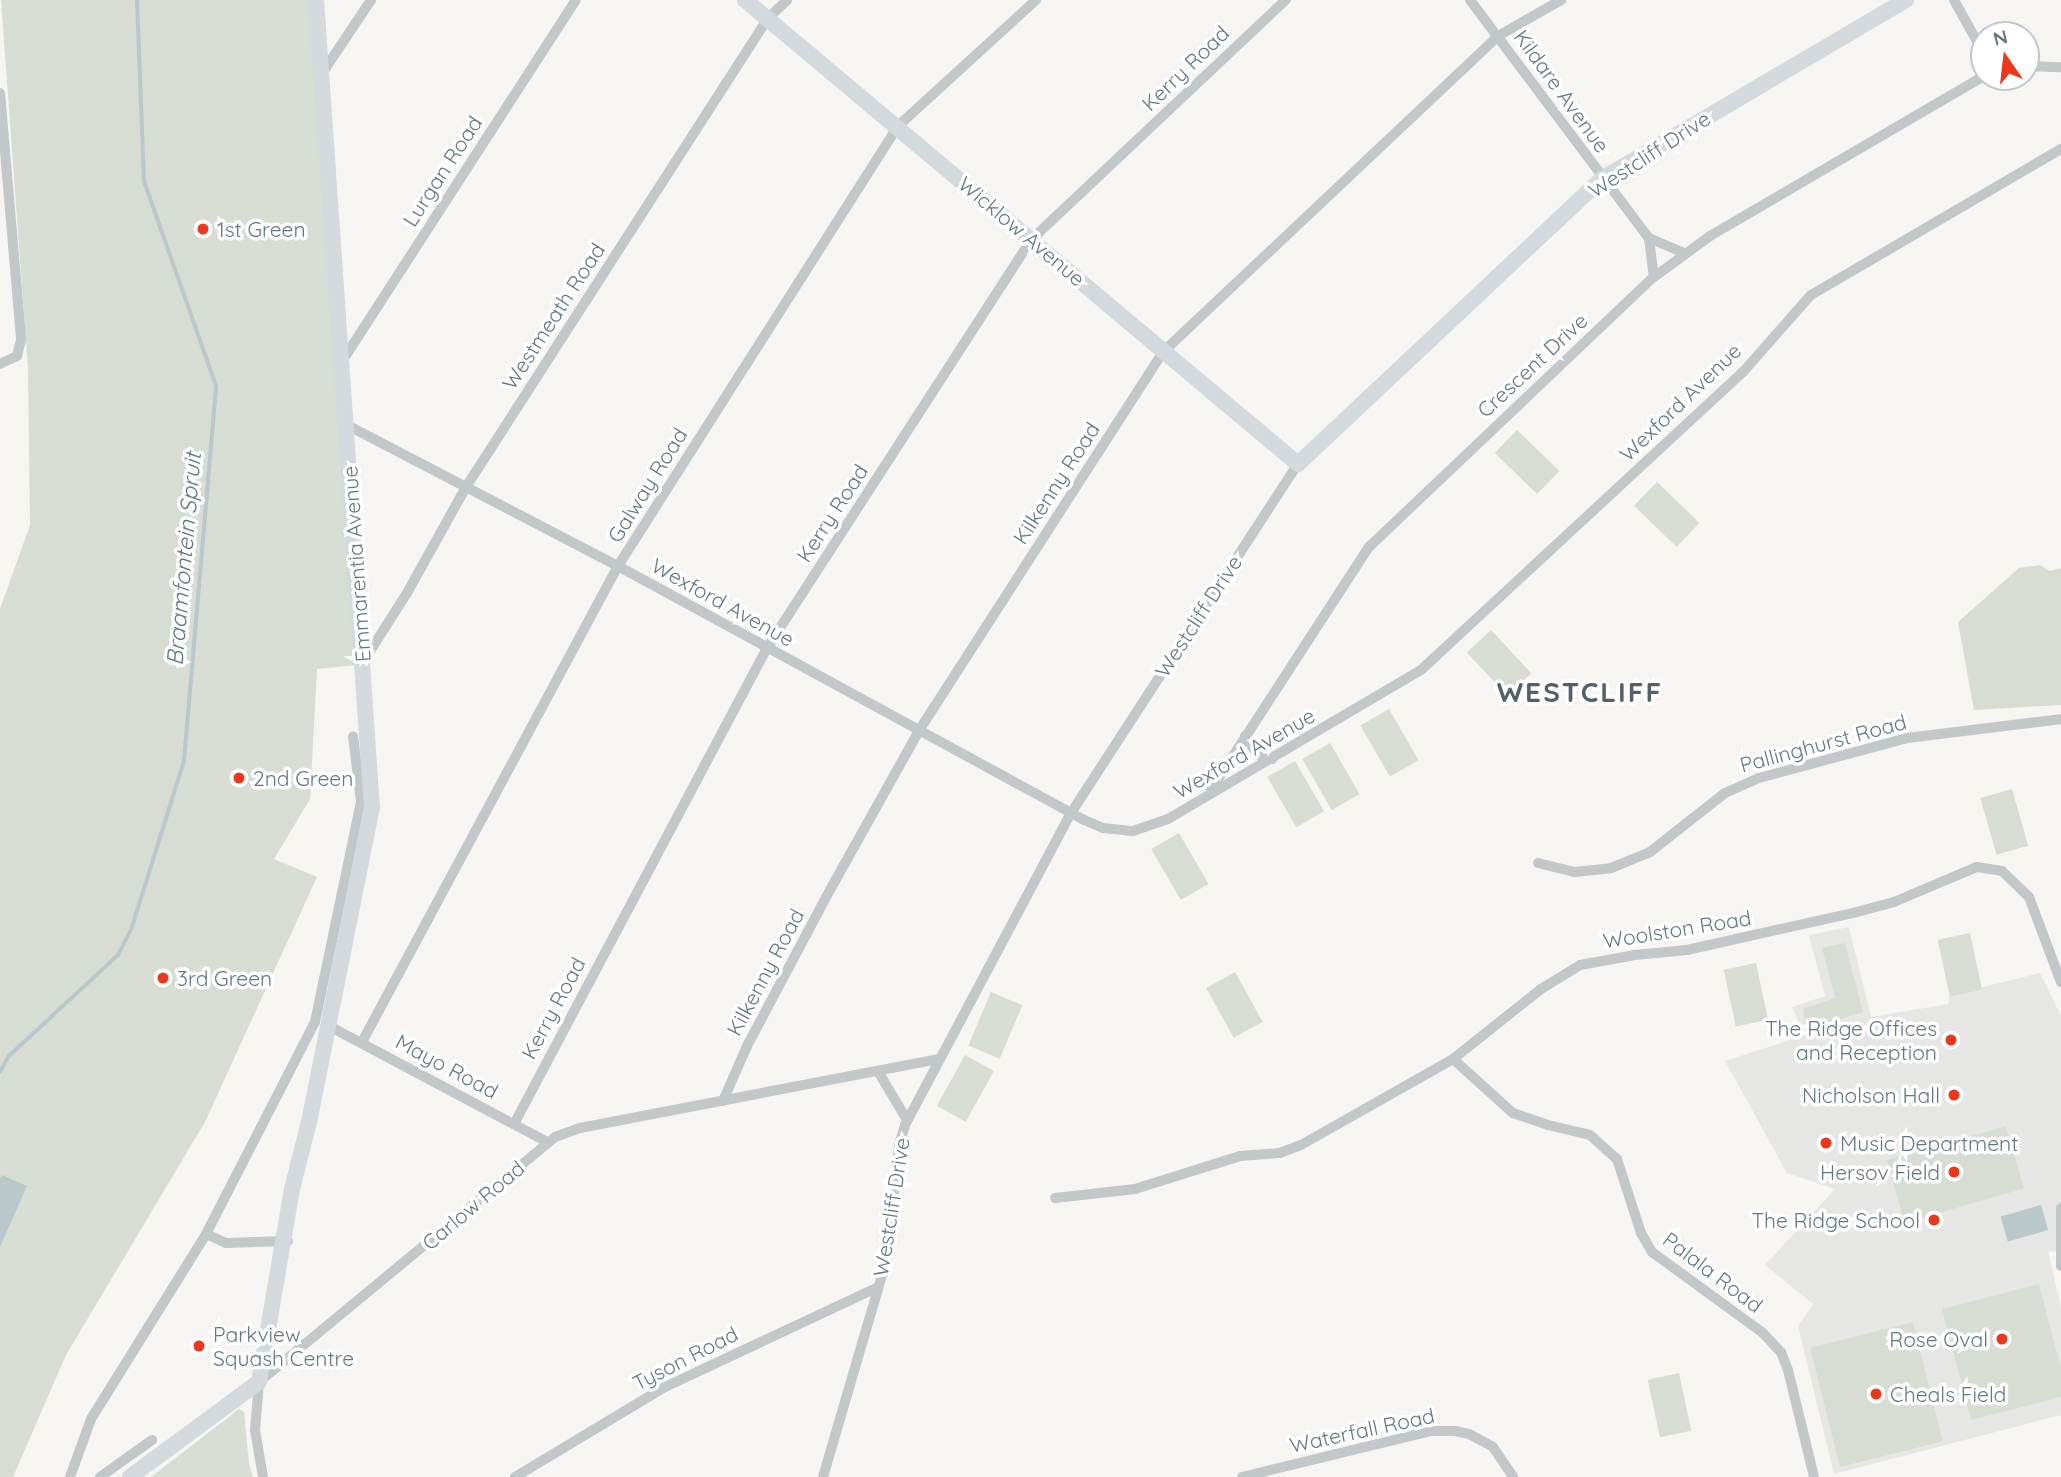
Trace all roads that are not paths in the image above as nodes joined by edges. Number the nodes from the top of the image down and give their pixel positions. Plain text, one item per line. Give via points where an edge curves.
1 (316, 0) edge
2 (371, 0) edge
3 (576, 0) edge
4 (745, 0) edge
5 (787, 0) edge
6 (1036, 0) edge
7 (1286, 0) edge
8 (1470, 0) edge
9 (1561, 0) edge
10 (1906, 0) edge
11 (1954, 0) edge
12 (768, 18) junction
13 (1970, 29) edge
14 (1498, 36) junction
15 (2040, 66) edge
16 (2061, 67) edge
17 (321, 75) junction
18 (1970, 84) edge
19 (0, 93) edge
20 (898, 126) junction
21 (2061, 149) edge
22 (1602, 179) junction
23 (1649, 238) junction
24 (1032, 239) junction
25 (1685, 253) junction
26 (1654, 277) junction
27 (1164, 351) junction
28 (341, 363) junction
29 (0, 364) edge
30 (345, 424) junction
31 (1298, 464) junction
32 (466, 488) junction
33 (618, 566) junction
34 (767, 648) junction
35 (363, 662) junction
36 (2061, 719) edge
37 (920, 729) junction
38 (354, 736) dead end
39 (1245, 736) junction
40 (1272, 759) junction
41 (1210, 792) junction
42 (1071, 813) junction
43 (1538, 863) dead end
44 (2061, 982) edge
45 (329, 1026) junction
46 (362, 1042) junction
47 (939, 1059) junction
48 (1452, 1059) junction
49 (879, 1073) junction
50 (723, 1101) junction
51 (907, 1120) junction
52 (514, 1124) junction
53 (547, 1142) junction
54 (1055, 1198) dead end
55 (2061, 1208) edge
56 (206, 1234) junction
57 (286, 1241) junction
58 (2061, 1253) edge
59 (2061, 1266) edge
60 (878, 1287) junction
61 (259, 1382) junction
62 (152, 1440) dead end
63 (70, 1477) edge
64 (100, 1477) edge
65 (130, 1477) edge
66 (263, 1477) edge
67 (515, 1477) edge
68 (823, 1477) edge
69 (1242, 1477) edge
70 (1513, 1477) edge
71 (1814, 1477) edge

1 - 17 street, Emmarentia Avenue
2 - 17 street
3 - 28 street, Lurgan Road
4 - 12 street, Wicklow Avenue
5 - 12 street, Westmeath Road
6 - 20 street, Galway Road
7 - 24 street, Kerry Road
8 - 14 street, Kildare Avenue
9 - 14 street, Kilkenny Road
10 - 22 street, Westcliff Drive
11 - 13 street
12 - 20 street, Wicklow Avenue
12 - 32 street, Westmeath Road
14 - 22 street, Kildare Avenue
14 - 27 street, Kilkenny Road
15 - 16 street
17 - 28 street, Emmarentia Avenue
18 - 25 street, Crescent Drive
19 - 29 street via 21,331 14,359
20 - 24 street, Wicklow Avenue
20 - 33 street, Galway Road
21 - 40 street, Wexford Avenue via 1811,295 1742,372 1430,664
22 - 23 street, Kildare Avenue
22 - 31 street, Westcliff Drive
23 - 25 street, Kildare Avenue
23 - 26 street
24 - 27 street, Wicklow Avenue
24 - 34 street, Kerry Road
25 - 26 street, Crescent Drive
26 - 39 street, Crescent Drive via 1374,542
27 - 31 street, Wicklow Avenue
27 - 37 street, Kilkenny Road
28 - 30 street, Emmarentia Avenue
30 - 32 street, Wexford Avenue
30 - 35 street, Emmarentia Avenue
31 - 42 street, Westcliff Drive
32 - 33 street, Wexford Avenue
32 - 35 street, Westmeath Road
33 - 34 street, Wexford Avenue
33 - 46 street, Galway Road
34 - 37 street, Wexford Avenue
34 - 52 street, Kerry Road
35 - 45 street, Emmarentia Avenue via 372,808
36 - 43 street, Pallinghurst Road via 1908,738 1759,778 1725,793 1650,852 1611,868 1575,872
37 - 42 street, Wexford Avenue
37 - 50 street, Kilkenny Road via 747,1046
38 - 56 street via 360,802 315,1022
39 - 40 street via 1257,754
39 - 41 street, Crescent Drive
40 - 41 street, Wexford Avenue
41 - 42 street, Wexford Avenue via 1156,825 1133,831 1103,828
42 - 47 street, Westcliff Drive
44 - 48 street, Woolston Road via 2029,897 2002,871 1977,867 1894,902 1845,915 1686,950 1580,965 1541,989
45 - 46 street, Mayo Road
45 - 57 street, Emmarentia Avenue
46 - 52 street, Mayo Road
47 - 49 street, Carlow Road
47 - 51 street, Westcliff Drive
48 - 54 street, Woolston Road via 1301,1145 1246,1155 1135,1189
48 - 71 street, Palala Road via 1513,1113 1590,1135 1618,1159 1641,1233 1652,1252 1763,1333 1781,1352
49 - 50 street, Carlow Road
49 - 51 street
50 - 53 street, Carlow Road via 580,1128
51 - 60 street, Westcliff Drive via 899,1145 887,1258
52 - 53 street, Mayo Road
53 - 61 street, Carlow Road
55 - 58 street
56 - 57 street via 226,1243
56 - 63 street via 91,1419
57 - 61 street, Emmarentia Avenue
58 - 59 street
60 - 67 street, Tyson Road via 665,1387
60 - 68 street, Westcliff Drive
61 - 65 street, Carlow Road
61 - 66 street via 255,1430
62 - 64 street
69 - 70 street, Waterfall Road via 1431,1431 1455,1431 1493,1447

